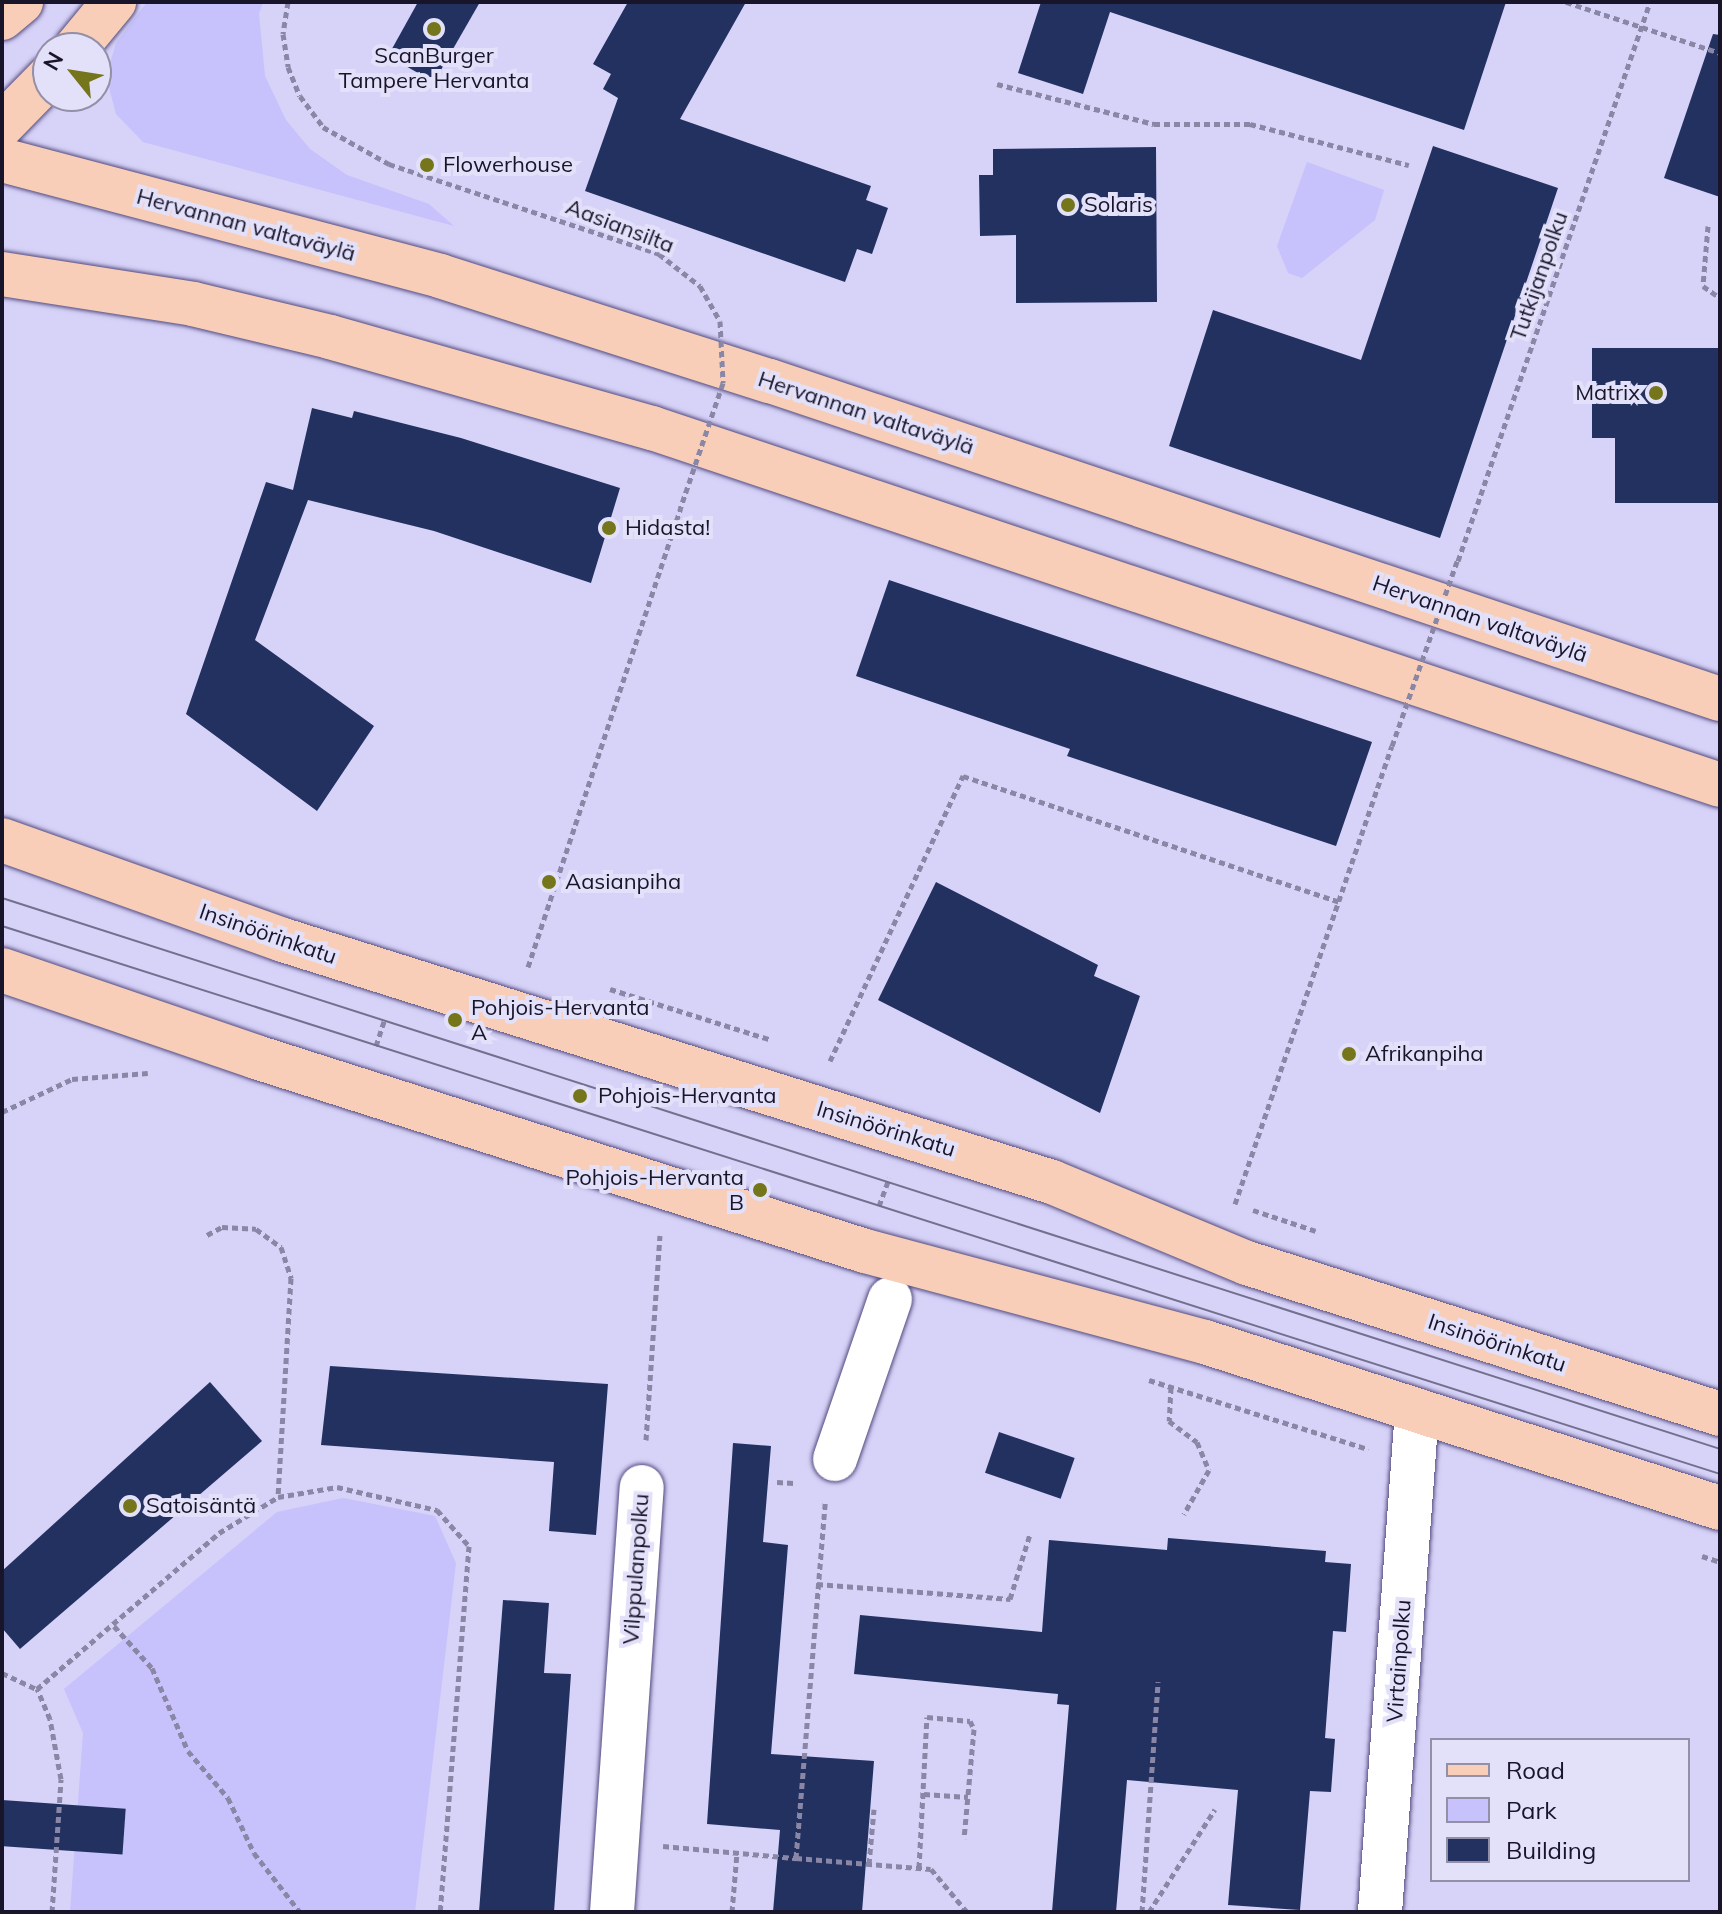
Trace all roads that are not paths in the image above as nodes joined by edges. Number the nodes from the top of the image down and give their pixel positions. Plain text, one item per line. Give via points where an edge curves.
1 (21, 2) edge
2 (114, 2) edge
3 (2, 18) edge
4 (89, 32) edge
5 (32, 94) edge
6 (2, 125) edge
7 (2, 160) edge
8 (2, 274) edge
9 (1720, 699) edge
10 (1720, 785) edge
11 (2, 840) edge
12 (2, 970) edge
13 (890, 1299) dead end
14 (1417, 1410) junction
15 (1720, 1414) edge
16 (835, 1459) road end
17 (642, 1487) road end
18 (1720, 1508) edge
19 (612, 1912) edge
20 (1380, 1912) edge

1 - 3 main road
2 - 4 main road
5 - 6 main road
7 - 9 main road, Hervannan valtaväylä via 440,276
8 - 10 main road via 193,304 269,322 652,428
11 - 15 main road, Insinöörinkatu via 398,977 1052,1182 1247,1263
12 - 14 main road via 865,1251 1205,1342
13 - 16 lane
14 - 18 main road
14 - 20 lane, Virtainpolku
17 - 19 lane, Vilppulanpolku

